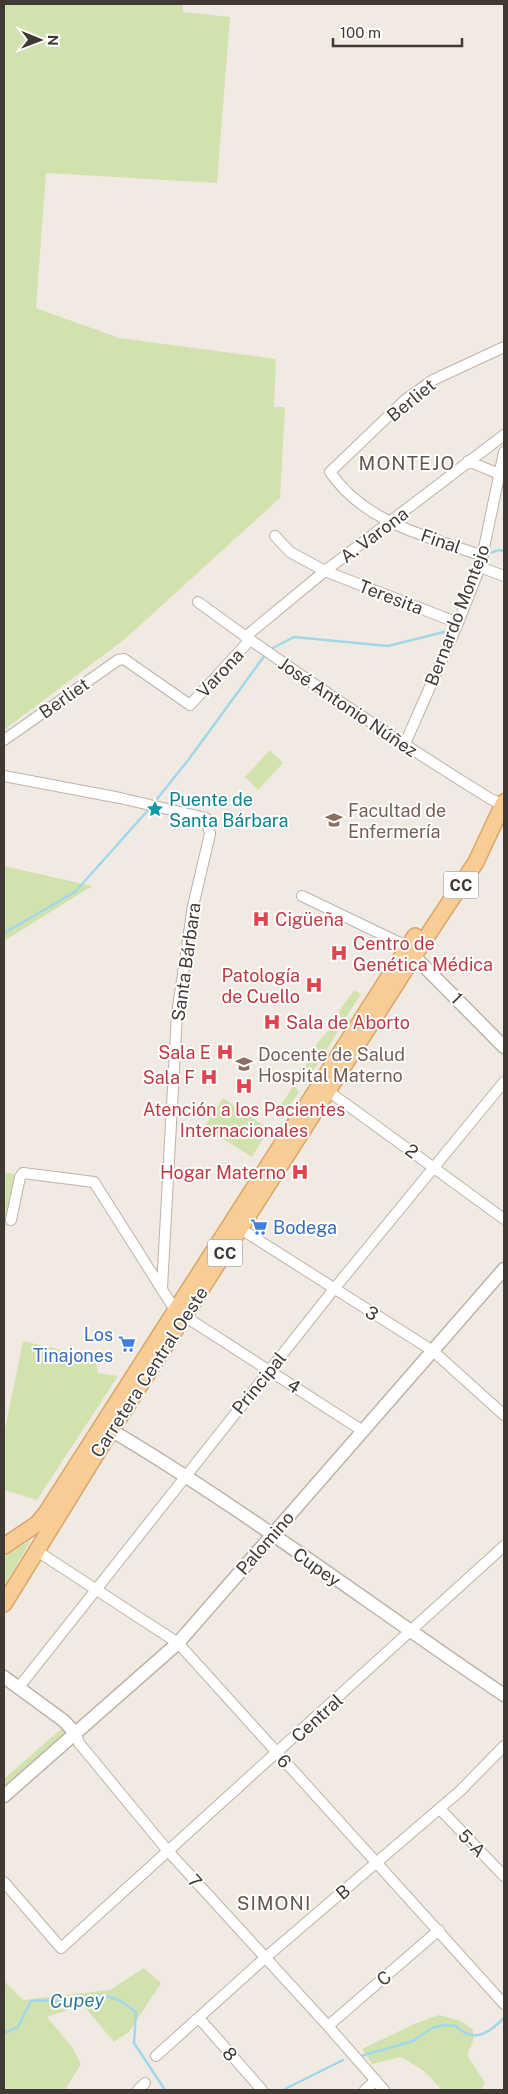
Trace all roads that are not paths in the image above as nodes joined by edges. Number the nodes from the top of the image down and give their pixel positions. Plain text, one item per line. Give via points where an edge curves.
1 (504, 347) edge
2 (504, 435) edge
3 (504, 452) edge
4 (468, 461) junction
5 (330, 472) joint
6 (502, 476) edge
7 (390, 524) junction
8 (275, 536) dead end
9 (483, 556) junction
10 (480, 567) junction
11 (325, 571) junction
12 (504, 576) edge
13 (198, 602) dead end
14 (458, 623) junction
15 (248, 639) junction
16 (124, 659) joint
17 (4, 740) edge
18 (404, 746) junction
19 (4, 776) edge
20 (502, 805) edge
21 (302, 896) dead end
22 (410, 952) junction
23 (504, 1047) edge
24 (504, 1082) edge
25 (324, 1088) junction
26 (434, 1166) junction
27 (504, 1219) edge
28 (11, 1220) dead end
29 (236, 1225) junction
30 (504, 1269) edge
31 (162, 1288) junction
32 (334, 1289) junction
33 (180, 1313) junction
34 (433, 1351) junction
35 (269, 1370) junction
36 (504, 1415) edge
37 (106, 1428) junction
38 (363, 1431) junction
39 (184, 1477) junction
40 (272, 1535) junction
41 (4, 1546) edge
42 (504, 1546) edge
43 (37, 1551) junction
44 (96, 1591) junction
45 (4, 1604) edge
46 (410, 1633) junction
47 (178, 1643) junction
48 (4, 1676) edge
49 (18, 1687) junction
50 (504, 1695) edge
51 (76, 1734) junction
52 (504, 1746) edge
53 (277, 1754) junction
54 (4, 1796) edge
55 (440, 1809) junction
56 (168, 1851) junction
57 (377, 1863) junction
58 (504, 1876) edge
59 (4, 1882) edge
60 (439, 1930) junction
61 (265, 1958) junction
62 (504, 2004) edge
63 (199, 2018) junction
64 (328, 2026) junction
65 (156, 2056) dead end
66 (376, 2080) junction
67 (262, 2090) edge
68 (365, 2090) edge
69 (384, 2090) edge

1 - 5 street, Berliet via 433,380 405,400
2 - 4 street, A. Varona
3 - 6 street, Bernardo Montejo
4 - 6 street
4 - 7 street, A. Varona
5 - 7 street, Final via 351,497
6 - 9 street, Bernardo Montejo
7 - 9 street, Final
7 - 11 street, A. Varona
8 - 11 street, Teresita via 290,552
9 - 10 street, Bernardo Montejo
10 - 12 street, Final
10 - 14 street, Bernardo Montejo
11 - 14 street, Teresita
11 - 15 street, A. Varona
13 - 15 street, José Antonio Núñez
14 - 18 street, Bernardo Montejo
15 - 16 street, Varona via 190,705
15 - 18 street, José Antonio Núñez
16 - 17 street, Berliet via 118,660
18 - 20 street, José Antonio Núñez
19 - 31 street, Santa Bárbara via 206,818 210,834 193,906 176,1014
20 - 22 main road, Carretera Central Oeste / CC
21 - 22 street, 1 via 398,942
22 - 23 street, 1
22 - 25 main road, Carretera Central Oeste / CC
24 - 26 street, Principal
25 - 26 street, 2
25 - 29 main road, Carretera Central Oeste / CC
26 - 27 street, 2
26 - 32 street, Principal
28 - 31 street via 23,1173 94,1182
29 - 32 street, 3
29 - 33 main road, Carretera Central Oeste / CC
30 - 34 street, Palomino
31 - 33 street
32 - 34 street, 3
32 - 35 street, Principal
33 - 35 street, 4
33 - 37 main road, Carretera Central Oeste / CC
34 - 36 street, 3
34 - 38 street, Palomino
35 - 38 street, 4
35 - 39 street, Principal
37 - 39 street, Cupey
37 - 41 main road, Carretera Central Oeste / CC via 37,1524
37 - 43 main road, Carretera Central Oeste / CC
38 - 40 street, Palomino
39 - 40 street, Cupey
39 - 44 street, Principal
40 - 46 street, Cupey
40 - 47 street, Palomino
42 - 46 street, Central
43 - 44 street, 6
43 - 45 main road, Carretera Central Oeste / CC
44 - 47 street, 6
44 - 49 street, Principal
46 - 50 street, Cupey
46 - 53 street, Central
47 - 51 street, Palomino
47 - 53 street, 6
48 - 49 street, 7
49 - 51 street, 7 via 64,1721
51 - 54 street, Palomino
51 - 56 street, 7 via 79,1743
52 - 55 street, B
53 - 56 street, Central
53 - 57 street, 6
55 - 57 street, B
55 - 58 street, 5-A
56 - 59 street, Central via 61,1948
56 - 61 street, 7
57 - 60 street, 6
57 - 61 street, B
60 - 62 street, 6
60 - 64 street, C
61 - 63 street, B
61 - 64 street, 7
63 - 65 street, B
63 - 67 street, 8
64 - 66 street, 7
66 - 68 street
66 - 69 street, 7

